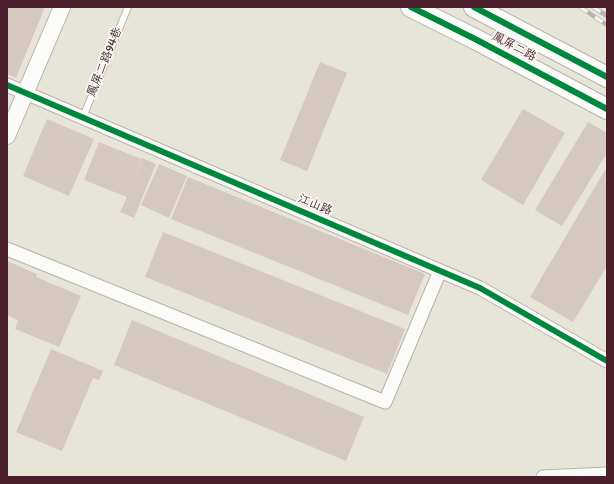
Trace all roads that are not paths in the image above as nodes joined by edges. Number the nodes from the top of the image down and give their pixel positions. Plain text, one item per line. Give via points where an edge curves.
1 (62, 7) edge
2 (128, 7) edge
3 (411, 7) edge
4 (474, 7) edge
5 (607, 77) edge
6 (7, 85) edge
7 (25, 92) junction
8 (605, 104) edge
9 (83, 117) junction
10 (7, 136) edge
11 (7, 249) edge
12 (440, 271) junction
13 (607, 361) edge
14 (607, 474) edge
15 (543, 477) edge

1 - 7 street
2 - 9 lane, 鳳屏二路94巷
3 - 8 main road, 鳳屏二路
4 - 5 main road, 鳳屏二路
6 - 7 street, 江山路
7 - 9 street, 江山路
7 - 10 street
9 - 12 street, 江山路
11 - 12 street via 385,402
12 - 13 street, 江山路 via 480,288
14 - 15 street

